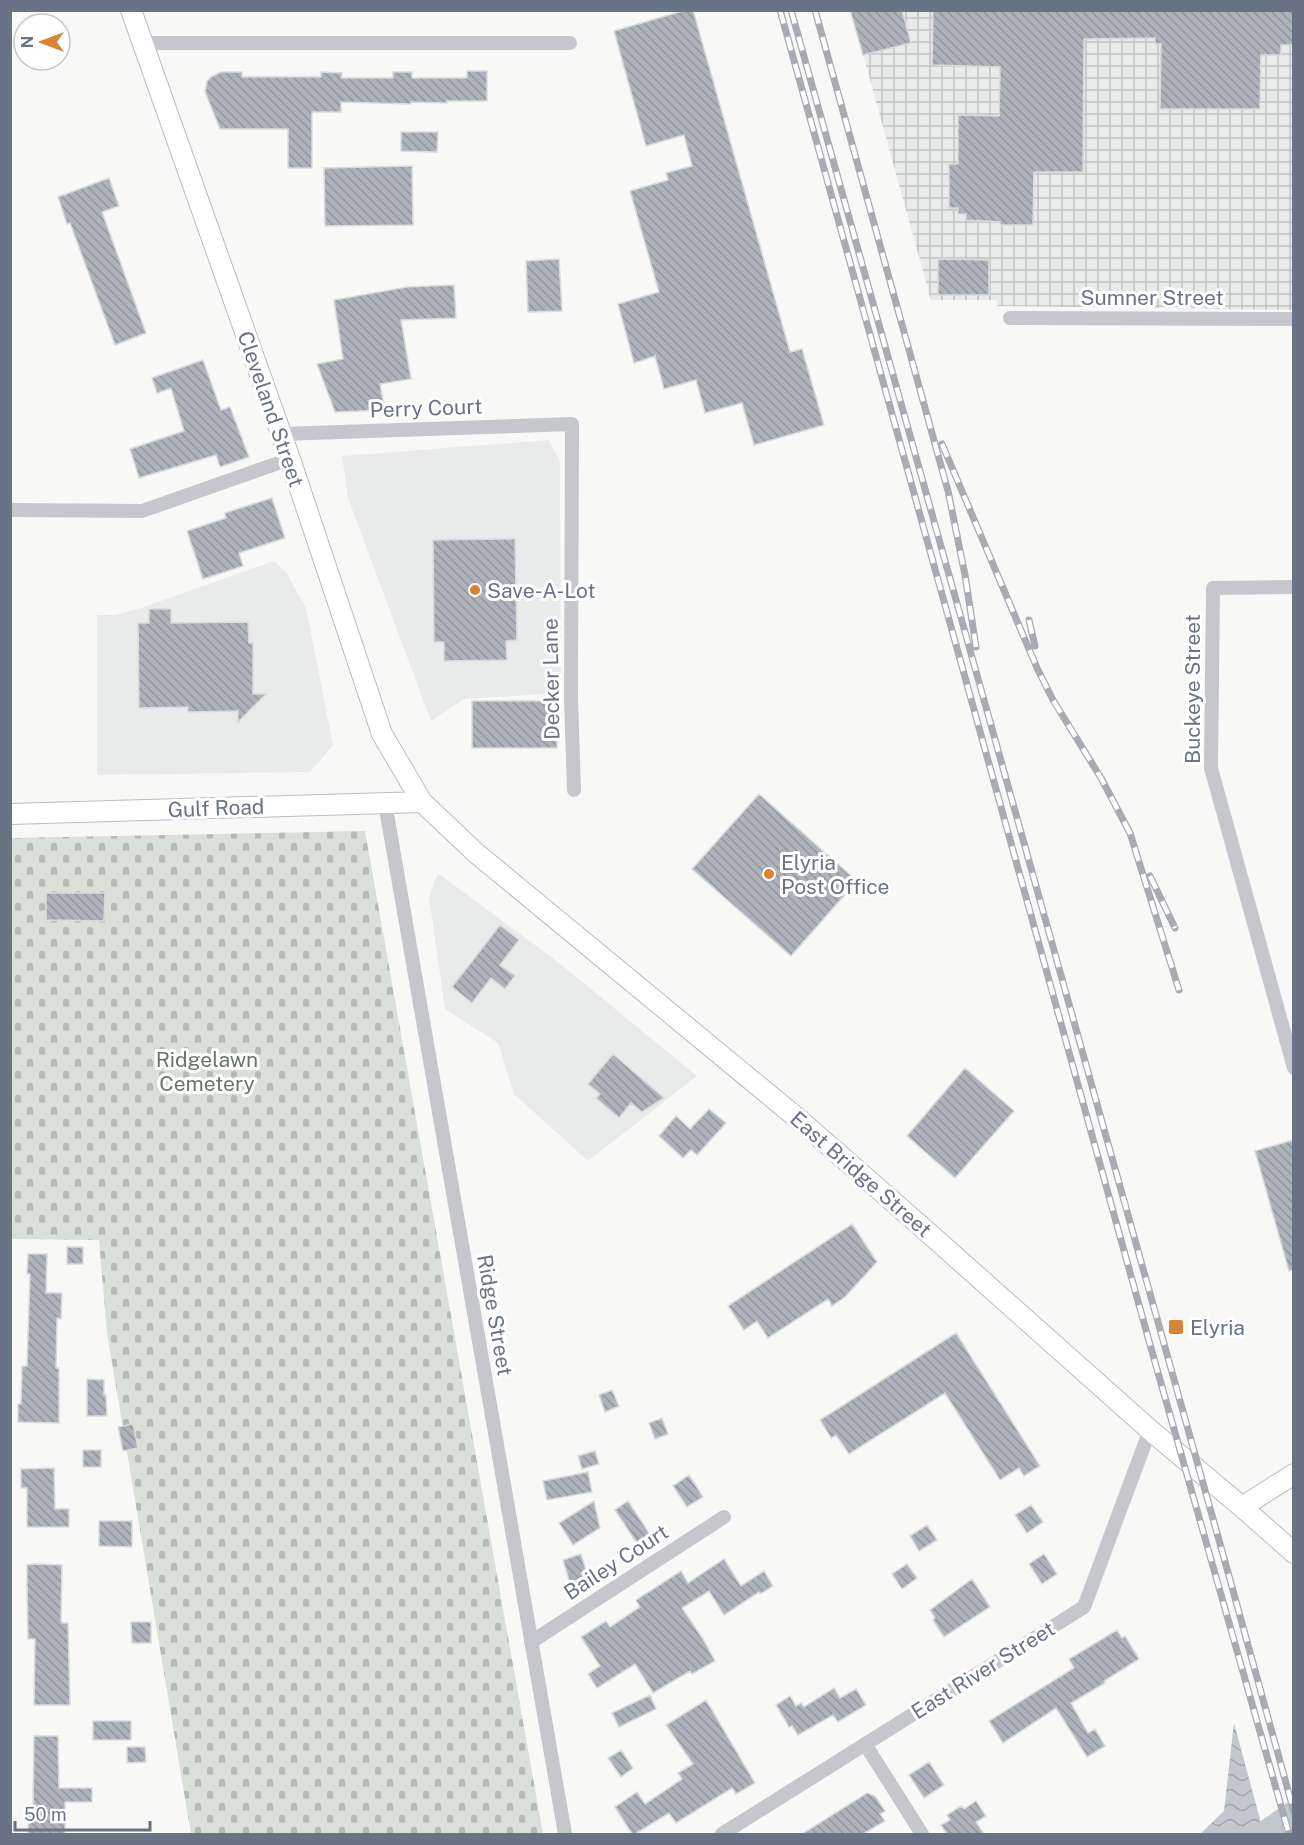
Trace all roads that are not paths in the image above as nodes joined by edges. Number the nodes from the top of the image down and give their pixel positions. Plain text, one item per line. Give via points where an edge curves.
1 (131, 10) edge
2 (142, 43) junction
3 (570, 43) dead end
4 (1010, 318) dead end
5 (1293, 319) edge
6 (572, 424) joint
7 (281, 434) junction
8 (290, 459) junction
9 (10, 510) edge
10 (1293, 587) edge
11 (574, 790) dead end
12 (422, 802) junction
13 (385, 803) junction
14 (10, 814) edge
15 (1293, 1068) edge
16 (1150, 1430) junction
17 (1293, 1474) edge
18 (1242, 1507) junction
19 (724, 1517) dead end
20 (1293, 1553) edge
21 (531, 1642) junction
22 (865, 1744) junction
23 (565, 1834) edge
24 (722, 1834) edge
25 (922, 1834) edge

1 - 2 main road, Cleveland Street
2 - 3 street
2 - 7 main road, Cleveland Street
4 - 5 street, Sumner Street
6 - 7 street, Perry Court
6 - 11 street, Decker Lane
7 - 8 main road, Cleveland Street
8 - 9 street via 142,511
8 - 12 main road, Cleveland Street via 382,734
10 - 15 street, Buckeye Street via 1214,588 1211,768
12 - 13 main road, Gulf Road
12 - 16 main road, East Bridge Street via 476,853 810,1130
13 - 14 main road, Gulf Road
13 - 21 street, Ridge Street
16 - 18 main road, East Bridge Street
16 - 22 street, East River Street via 1084,1607
17 - 18 main road
18 - 20 main road, East Bridge Street
19 - 21 street, Bailey Court
21 - 23 street, Ridge Street
22 - 24 street, East River Street
22 - 25 street

